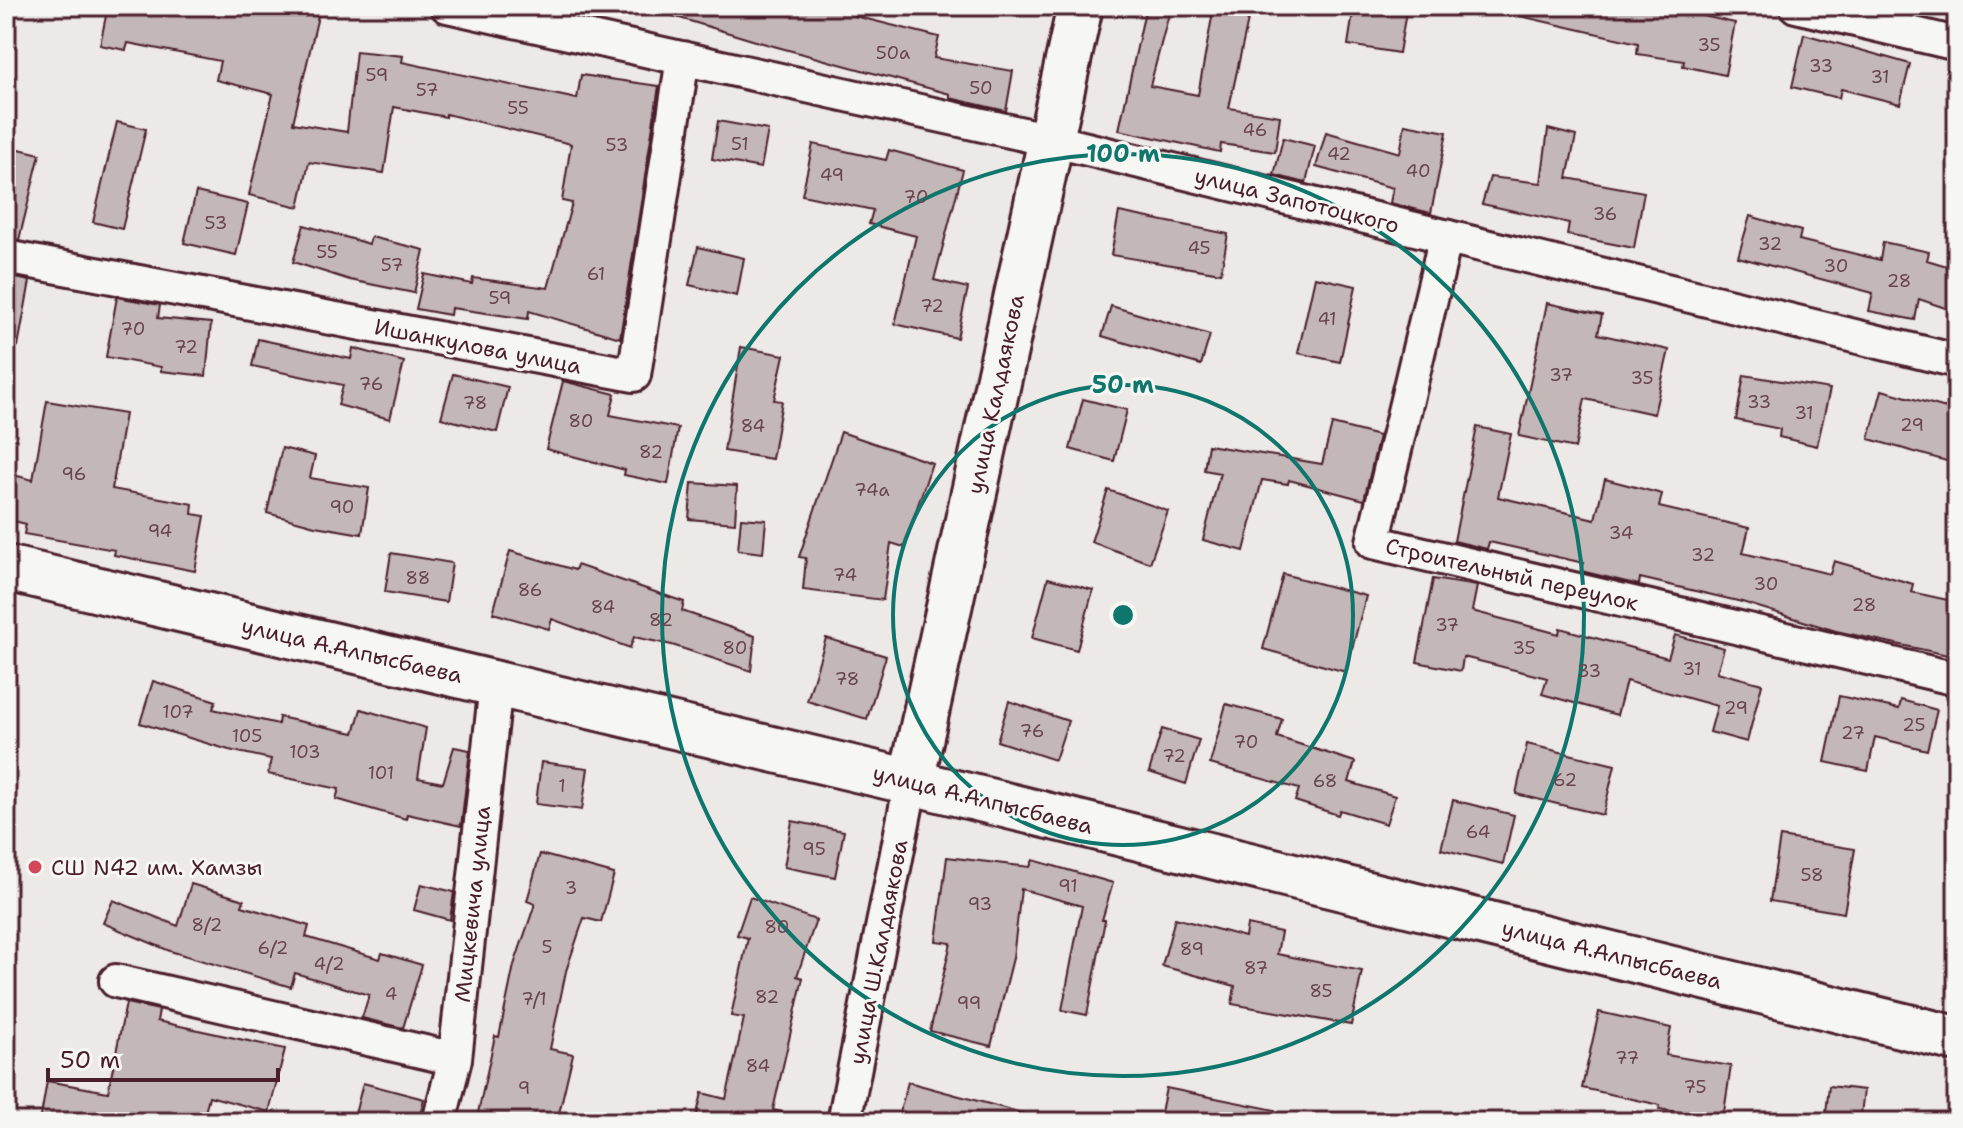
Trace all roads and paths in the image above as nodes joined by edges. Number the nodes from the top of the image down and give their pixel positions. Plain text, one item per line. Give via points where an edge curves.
1 (447, 6) edge
2 (1080, 6) edge
3 (1796, 6) edge
4 (1957, 44) edge
5 (683, 58) junction
6 (1050, 140) junction
7 (1446, 236) junction
8 (6, 257) edge
9 (1957, 361) edge
10 (6, 568) edge
11 (1957, 679) edge
12 (496, 684) junction
13 (911, 782) junction
14 (116, 981) dead end
15 (1957, 1039) edge
16 (455, 1059) junction
17 (439, 1122) edge
18 (844, 1122) edge

1 - 5 street, улица Запотоцкого
2 - 6 street, улица Калдаякова
3 - 4 street
5 - 6 street, улица Запотоцкого
5 - 8 street, Ишанкулова улица via 634,375
6 - 7 street, улица Запотоцкого
6 - 13 street, улица Калдаякова
7 - 9 street, улица Запотоцкого
7 - 11 street, Строительный переулок via 1373,542
10 - 12 street, улица А.Алпысбаева
12 - 13 street, улица А.Алпысбаева
12 - 16 street, Мицкевича улица
13 - 15 street, улица А.Алпысбаева
13 - 18 street, улица Ш.Калдаякова
14 - 16 street
16 - 17 street, Мицкевича улица

